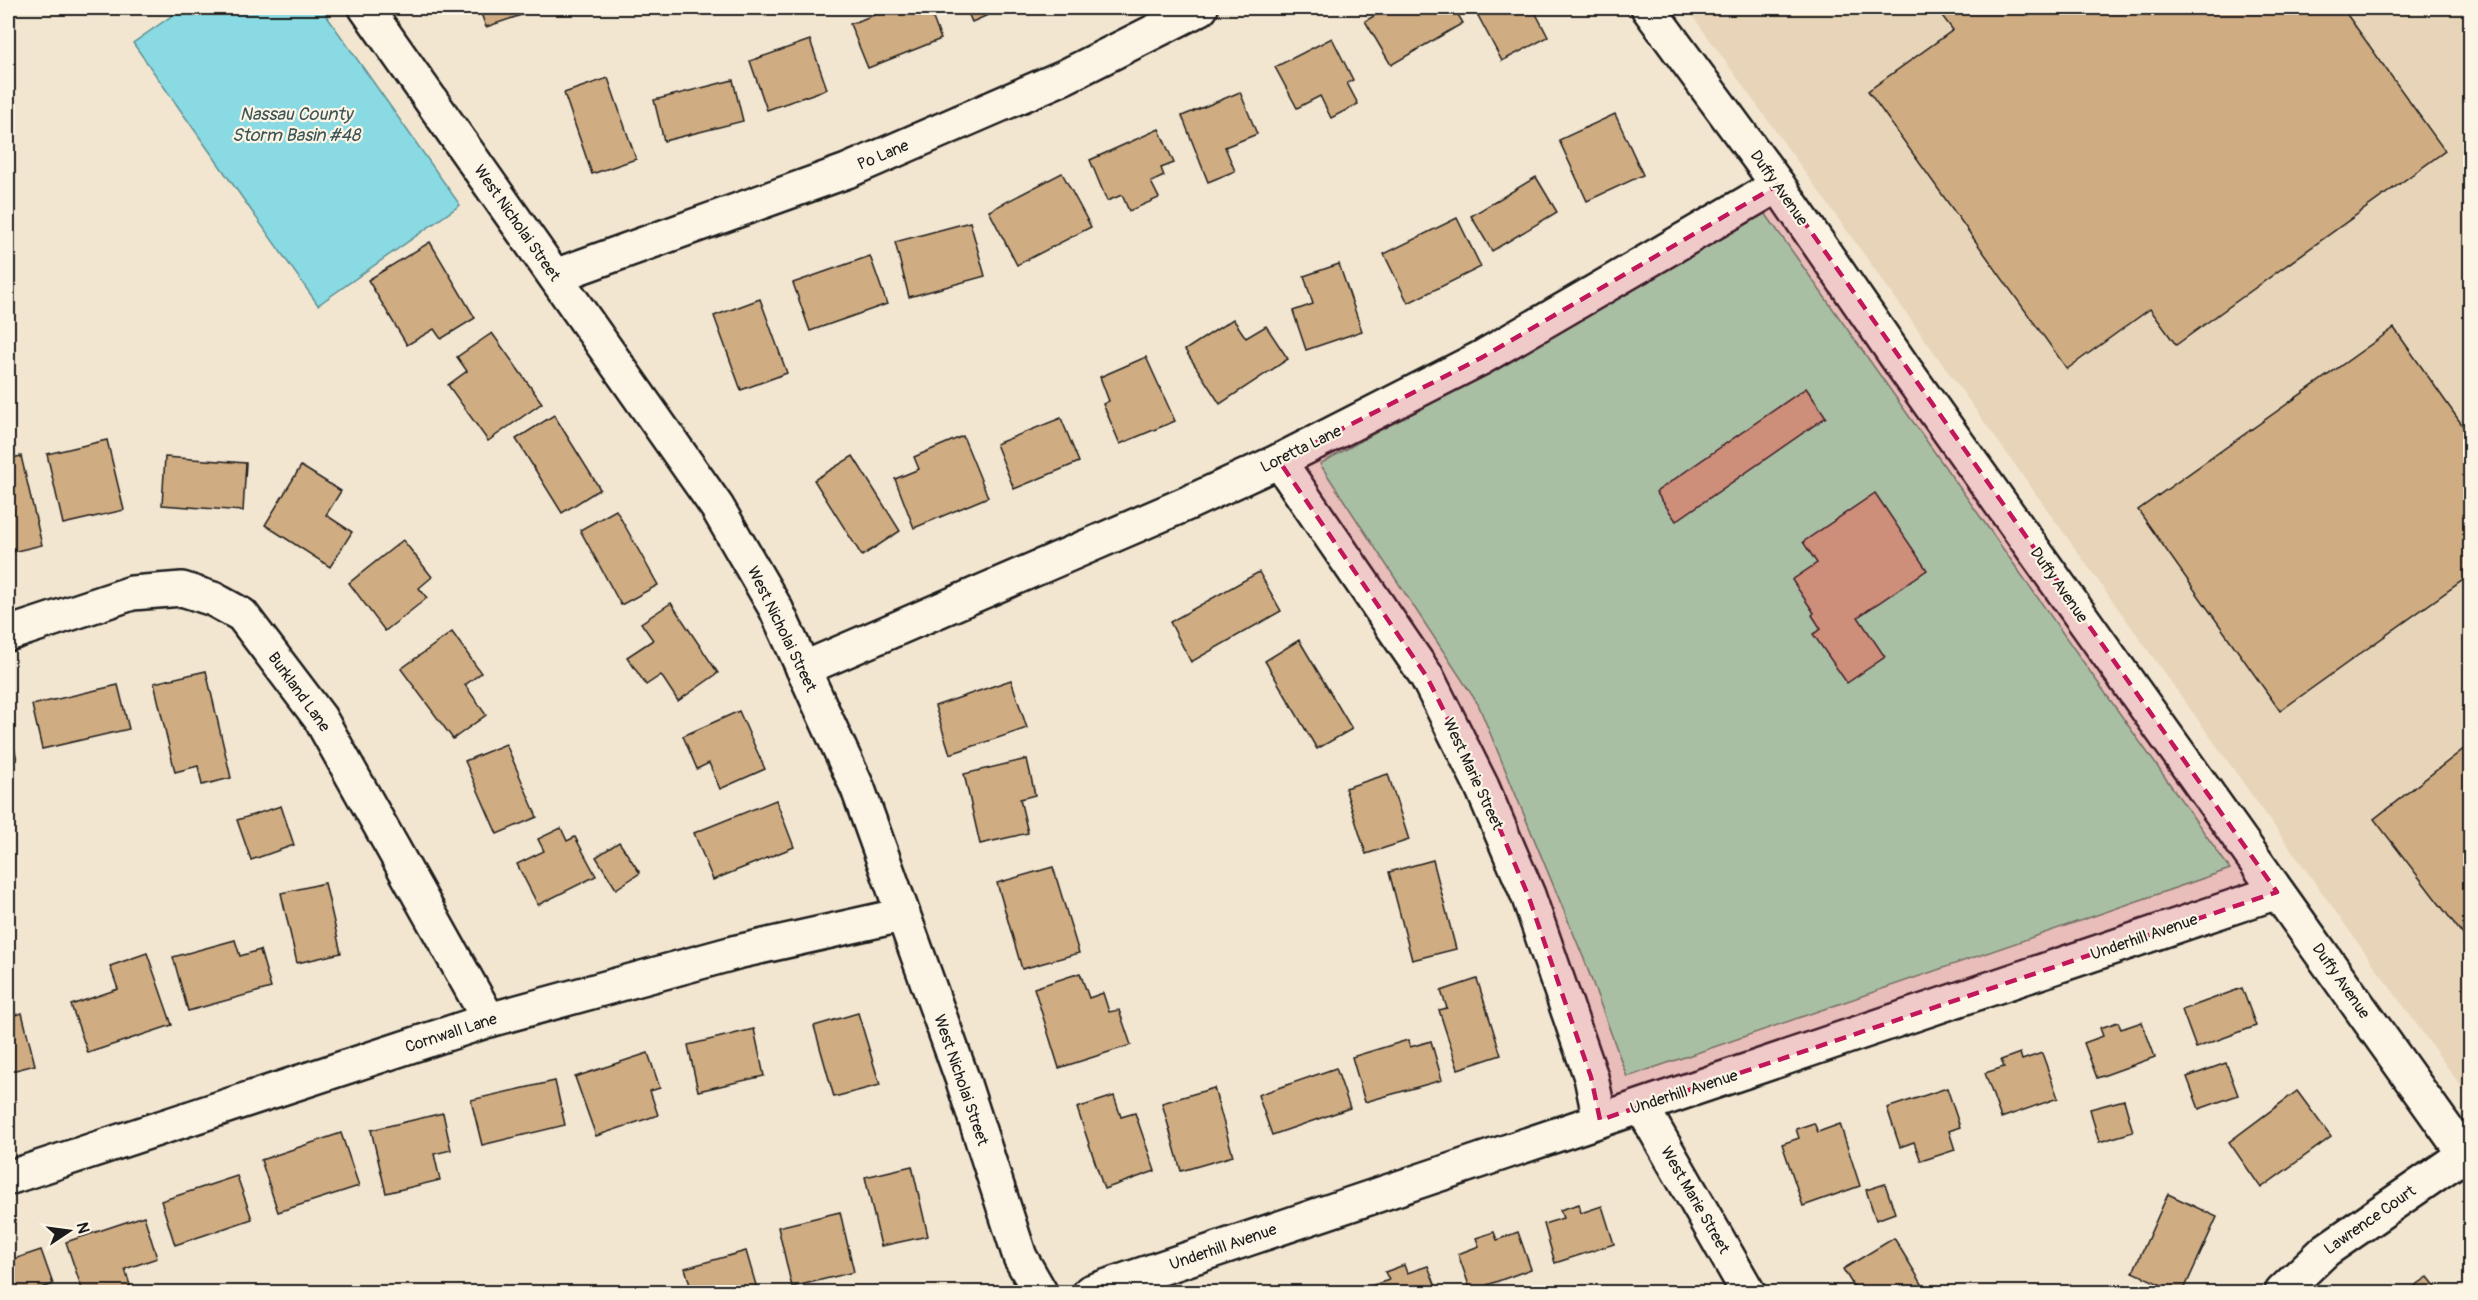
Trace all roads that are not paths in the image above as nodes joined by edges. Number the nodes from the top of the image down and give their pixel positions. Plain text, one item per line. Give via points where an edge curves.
1 (366, 8) edge
2 (1201, 8) edge
3 (1648, 8) edge
4 (1778, 185) junction
5 (555, 276) junction
6 (1279, 461) junction
7 (8, 634) edge
8 (803, 669) junction
9 (2277, 892) junction
10 (902, 915) junction
11 (489, 1020) junction
12 (1642, 1107) junction
13 (1600, 1120) junction
14 (2468, 1158) edge
15 (8, 1178) edge
16 (1040, 1293) edge
17 (1090, 1293) edge
18 (1748, 1293) edge
19 (2282, 1293) edge

1 - 5 street, West Nicholai Street
2 - 5 street, Po Lane via 1064,76 847,171
3 - 4 street, Duffy Avenue
4 - 6 street, Loretta Lane via 1481,358
4 - 9 street, Duffy Avenue
5 - 8 street, West Nicholai Street via 717,507 776,609
6 - 8 street, Loretta Lane
6 - 13 street, West Marie Street via 1426,677 1482,787 1528,895 1591,1077
7 - 11 street, Burkland Lane via 132,593 182,589 213,599 242,615 320,718
8 - 10 street, West Nicholai Street via 858,789
9 - 12 street, Underhill Avenue
9 - 14 street, Duffy Avenue
10 - 11 street, Cornwall Lane via 737,952
10 - 16 street, West Nicholai Street via 963,1081 1020,1257
11 - 15 street, Cornwall Lane
12 - 13 street, Underhill Avenue
12 - 18 street, West Marie Street
13 - 17 street, Underhill Avenue
14 - 19 street, Lawrence Court via 2326,1250

